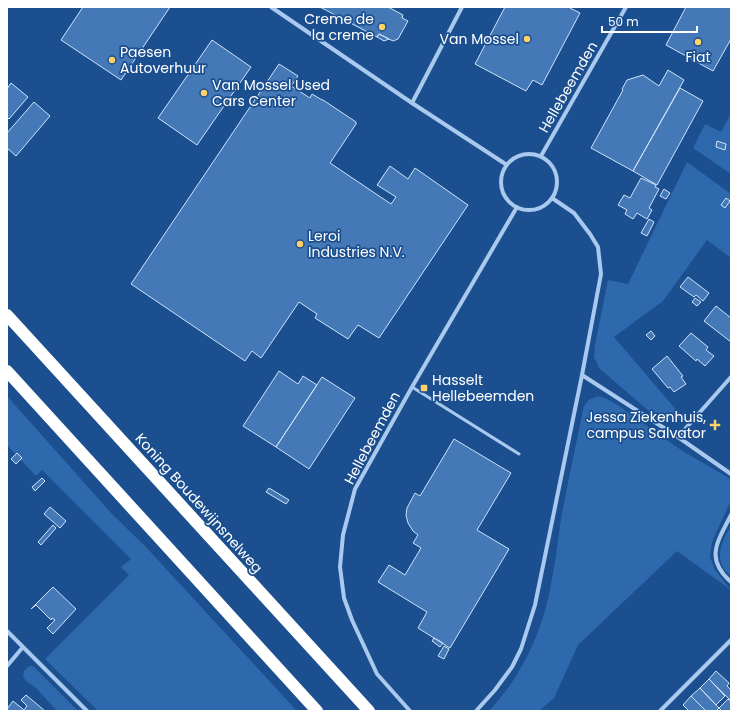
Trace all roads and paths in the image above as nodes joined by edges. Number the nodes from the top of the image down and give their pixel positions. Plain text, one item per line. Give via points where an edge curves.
1 (272, 7) edge
2 (462, 7) edge
3 (626, 7) edge
4 (412, 103) junction
5 (541, 156) junction
6 (507, 165) junction
7 (552, 198) junction
8 (516, 207) junction
9 (7, 315) edge
10 (7, 371) edge
11 (582, 375) junction
12 (731, 377) edge
13 (412, 387) junction
14 (678, 437) junction
15 (519, 454) dead end
16 (731, 474) edge
17 (731, 515) edge
18 (731, 582) edge
19 (7, 631) edge
20 (731, 640) edge
21 (23, 647) junction
22 (7, 666) edge
23 (87, 711) edge
24 (317, 711) edge
25 (369, 711) edge
26 (410, 711) edge
27 (476, 711) edge
28 (660, 711) edge

1 - 4 street
2 - 4 street
3 - 5 street, Hellebeemden
4 - 6 street
5 - 6 street via 522,155
5 - 7 street via 551,164 556,175 557,187
6 - 8 street via 502,176 502,188 507,200
7 - 8 street via 542,207 530,210
7 - 11 street via 574,212 598,247 601,274
8 - 13 street, Hellebeemden
9 - 25 highway, Koning Boudewijnsnelweg
10 - 24 highway
11 - 14 street
11 - 27 street via 529,627 522,649 512,667
12 - 14 street
13 - 15 lane
13 - 26 street, Hellebeemden via 355,489 343,534 340,567 344,598 377,674
14 - 16 street
17 - 18 street via 715,551 720,568
19 - 21 street
20 - 28 street
21 - 22 street
21 - 23 street

